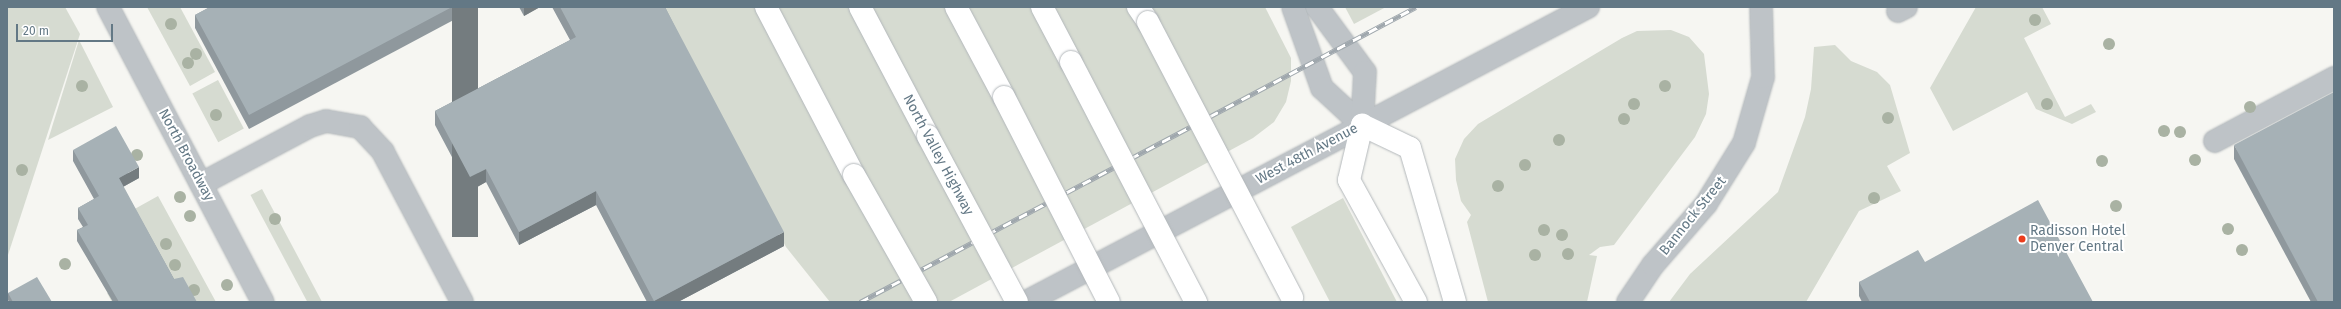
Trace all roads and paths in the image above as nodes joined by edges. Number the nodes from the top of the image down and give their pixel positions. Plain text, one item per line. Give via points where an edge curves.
1 (108, 7) edge
2 (766, 7) edge
3 (860, 7) edge
4 (956, 7) edge
5 (1042, 7) edge
6 (1293, 7) edge
7 (1317, 7) edge
8 (1588, 7) edge
9 (1761, 7) edge
10 (1142, 12) edge
11 (2334, 78) edge
12 (1362, 126) junction
13 (2215, 140) dead end
14 (201, 184) junction
15 (1293, 300) edge
16 (263, 302) edge
17 (462, 302) edge
18 (926, 302) edge
19 (1017, 302) edge
20 (1026, 302) edge
21 (1109, 302) edge
22 (1196, 302) edge
23 (1416, 302) edge
24 (1454, 302) edge
25 (1628, 302) edge

1 - 14 street, North Broadway
2 - 18 highway, bridge via 854,175
3 - 19 highway, North Valley Highway, bridge
4 - 21 highway, bridge
5 - 22 highway, bridge
6 - 12 street via 1322,88
7 - 12 street via 1365,72
8 - 12 street, West 48th Avenue
9 - 25 street, Bannock Street via 1763,77 1744,143 1706,204 1653,265
10 - 15 highway, bridge
11 - 13 street
12 - 20 street, West 48th Avenue
12 - 23 highway via 1349,180
12 - 24 highway via 1410,148
14 - 16 street, North Broadway
14 - 17 street via 310,126 326,121 360,127 383,152

